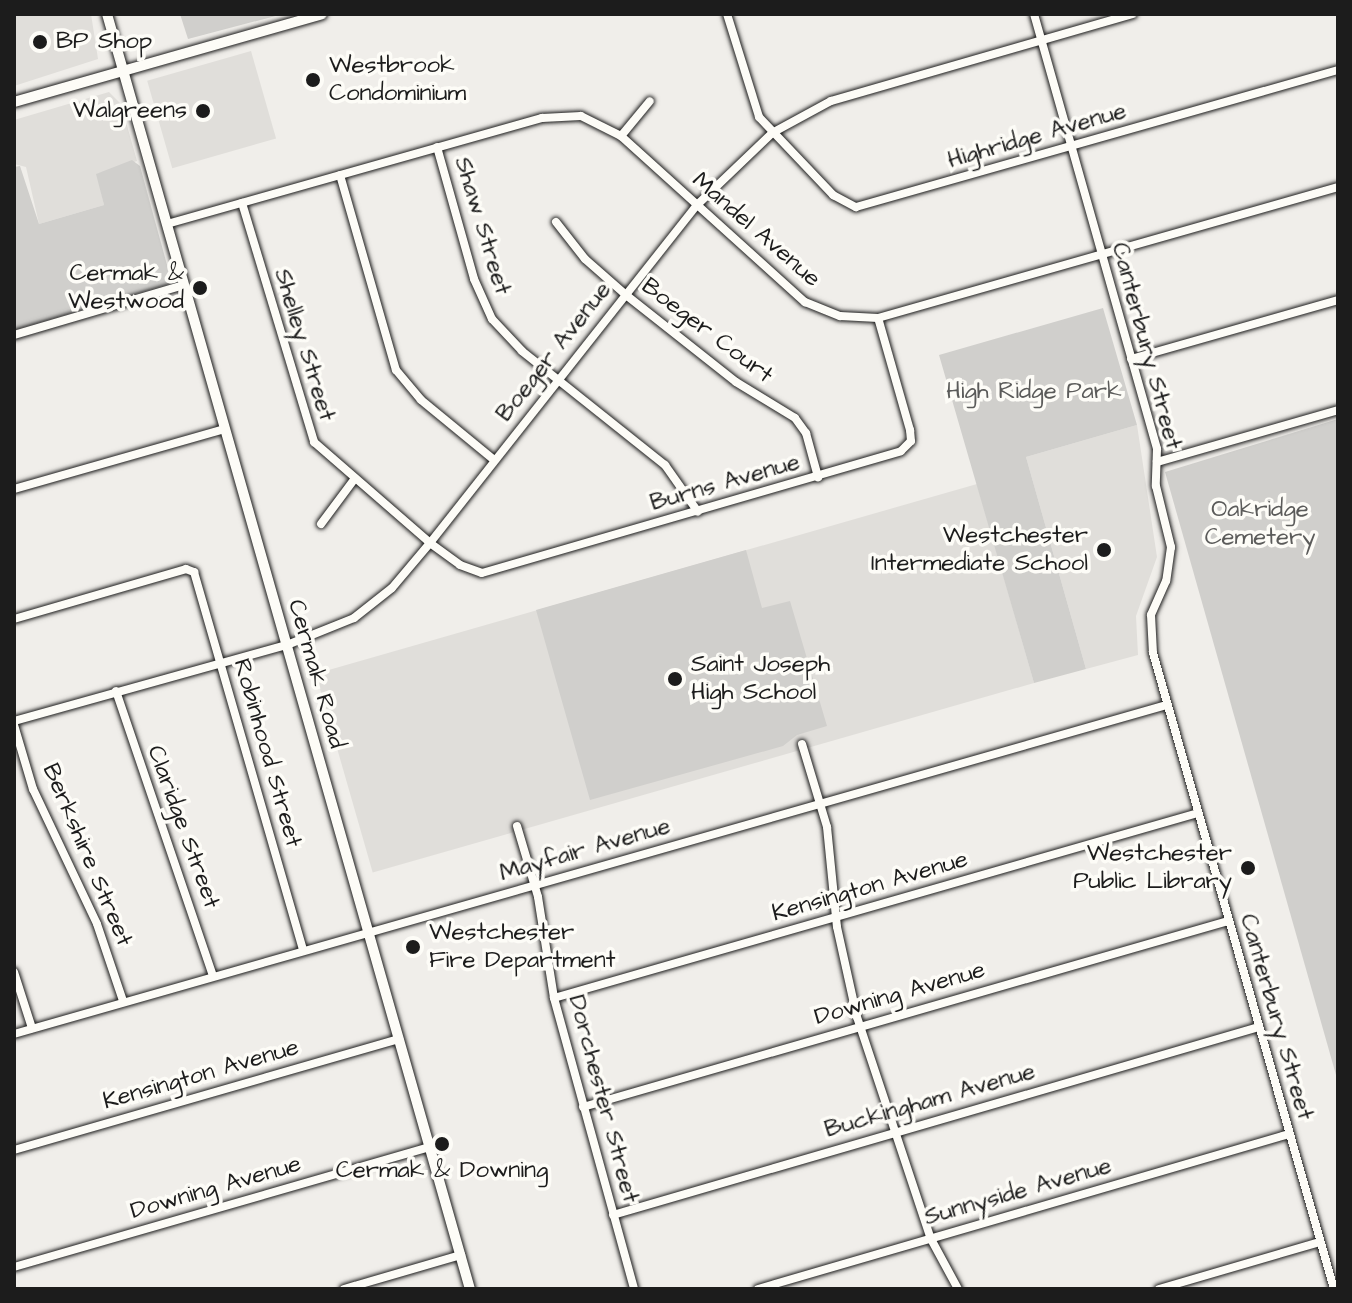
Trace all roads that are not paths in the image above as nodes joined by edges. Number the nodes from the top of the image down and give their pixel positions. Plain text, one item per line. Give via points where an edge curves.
1 (107, 14) edge
2 (322, 14) edge
3 (727, 14) edge
4 (1034, 14) edge
5 (1133, 14) edge
6 (1042, 40) junction
7 (123, 70) junction
8 (1338, 70) edge
9 (650, 101) dead end
10 (14, 102) edge
11 (772, 133) junction
12 (621, 136) junction
13 (437, 147) junction
14 (1071, 147) junction
15 (340, 175) junction
16 (1338, 187) edge
17 (242, 203) junction
18 (697, 205) junction
19 (556, 222) dead end
20 (167, 224) junction
21 (1101, 255) junction
22 (184, 285) junction
23 (626, 295) junction
24 (1338, 300) edge
25 (878, 318) junction
26 (14, 335) edge
27 (1131, 359) junction
28 (558, 380) junction
29 (1338, 410) edge
30 (225, 429) junction
31 (494, 460) junction
32 (1157, 462) junction
33 (818, 477) junction
34 (353, 481) junction
35 (14, 489) edge
36 (698, 512) junction
37 (321, 524) dead end
38 (430, 543) junction
39 (14, 619) edge
40 (287, 645) junction
41 (220, 661) junction
42 (116, 691) junction
43 (1167, 705) junction
44 (14, 723) edge
45 (802, 744) dead end
46 (819, 804) junction
47 (1198, 813) junction
48 (517, 826) dead end
49 (535, 886) junction
50 (836, 918) junction
51 (1228, 921) junction
52 (370, 931) junction
53 (303, 949) junction
54 (14, 972) edge
55 (213, 976) junction
56 (554, 998) junction
57 (123, 1001) junction
58 (860, 1026) junction
59 (1259, 1027) junction
60 (32, 1028) junction
61 (14, 1034) edge
62 (399, 1039) junction
63 (583, 1107) junction
64 (893, 1133) junction
65 (1289, 1134) junction
66 (430, 1147) junction
67 (14, 1150) edge
68 (613, 1215) junction
69 (931, 1239) junction
70 (1320, 1242) junction
71 (461, 1255) junction
72 (14, 1267) edge
73 (344, 1289) edge
74 (470, 1289) edge
75 (634, 1289) edge
76 (758, 1289) edge
77 (958, 1289) edge
78 (1159, 1289) edge
79 (1334, 1289) edge

1 - 7 main road, Cermak Road
2 - 7 main road
3 - 11 street, Highridge Avenue via 756,112
4 - 6 street, Canterbury Street
5 - 6 street, Boeger Avenue
6 - 11 street, Boeger Avenue via 831,101
6 - 14 street, Canterbury Street
7 - 10 main road
7 - 20 main road, Cermak Road
8 - 14 street, Highridge Avenue
9 - 12 street
11 - 14 street, Highridge Avenue via 833,195 856,207
11 - 18 street, Boeger Avenue
12 - 13 street, Mandel Avenue via 595,120 554,116
12 - 18 street, Mandel Avenue
13 - 15 street, Mandel Avenue
13 - 28 street, Shaw Street via 484,306 510,341
14 - 21 street, Canterbury Street
15 - 17 street, Mandel Avenue
15 - 31 street via 396,370 421,400
16 - 21 street, Mandel Avenue
17 - 20 street, Mandel Avenue
17 - 34 street, Shelley Street via 308,432
18 - 23 street, Boeger Avenue
18 - 25 street, Mandel Avenue via 805,302 840,316
19 - 23 street, Boeger Court via 585,259
20 - 22 main road, Cermak Road
21 - 25 street, Mandel Avenue
21 - 27 street, Canterbury Street
22 - 26 street
22 - 30 main road, Cermak Road
23 - 28 street, Boeger Avenue
23 - 33 street, Boeger Court via 736,382 795,418 806,433
24 - 27 street
25 - 33 street, Burns Avenue via 911,441 891,455
27 - 32 street, Canterbury Street
28 - 31 street, Boeger Avenue
28 - 36 street, Shaw Street via 665,465
29 - 32 street
30 - 35 street
30 - 40 main road, Cermak Road
31 - 38 street, Boeger Avenue
32 - 43 street, Canterbury Street via 1156,486 1171,558 1150,635
33 - 36 street, Burns Avenue
34 - 37 street
34 - 38 street, Shelley Street
36 - 38 street, Burns Avenue via 488,573 460,565
38 - 40 street, Boeger Avenue via 368,609 340,626
39 - 41 street, Robinhood Street via 191,569
40 - 41 street, Boeger Avenue
40 - 52 main road, Cermak Road
41 - 42 street, Boeger Avenue
41 - 53 street, Robinhood Street
42 - 44 street, Boeger Avenue
42 - 55 street, Claridge Street
43 - 46 street, Mayfair Avenue
43 - 47 street, Canterbury Street
44 - 57 street, Berkshire Street via 33,789 97,924
45 - 46 street
46 - 49 street, Mayfair Avenue
46 - 50 street via 827,827
47 - 50 street, Kensington Avenue
47 - 51 street, Canterbury Street
48 - 49 street, Dorchester Street
49 - 52 street, Mayfair Avenue
49 - 56 street, Dorchester Street
50 - 56 street, Kensington Avenue
50 - 58 street
51 - 58 street, Downing Avenue
51 - 59 street, Canterbury Street
52 - 53 street, Mayfair Avenue
52 - 62 main road, Cermak Road
53 - 55 street, Mayfair Avenue
54 - 60 street
55 - 57 street, Mayfair Avenue
56 - 63 street, Dorchester Street
57 - 60 street, Mayfair Avenue
58 - 63 street, Downing Avenue
58 - 64 street
59 - 64 street, Buckingham Avenue
59 - 65 street, Canterbury Street
60 - 61 street, Mayfair Avenue
62 - 66 main road, Cermak Road
62 - 67 street, Kensington Avenue
63 - 68 street, Dorchester Street
64 - 68 street, Buckingham Avenue
64 - 69 street
65 - 69 street, Sunnyside Avenue
65 - 70 street, Canterbury Street
66 - 71 main road, Cermak Road
66 - 72 street, Downing Avenue
68 - 75 street, Dorchester Street
69 - 76 street, Sunnyside Avenue
69 - 77 street
70 - 78 street
70 - 79 street, Canterbury Street
71 - 73 street
71 - 74 main road, Cermak Road

